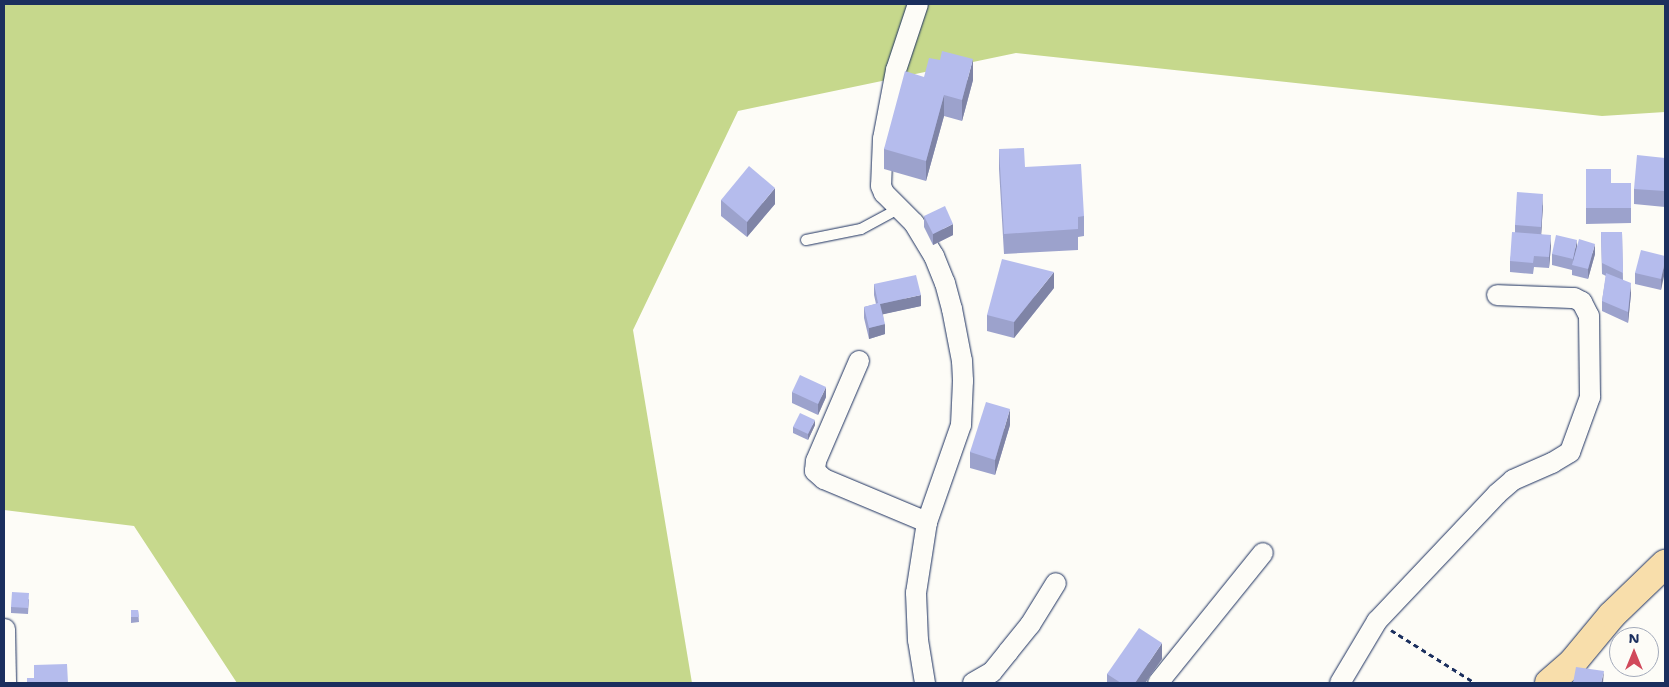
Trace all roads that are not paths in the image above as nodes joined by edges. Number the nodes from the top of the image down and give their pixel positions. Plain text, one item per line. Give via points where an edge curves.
1 (918, 4) edge
2 (900, 208) junction
3 (806, 240) dead end
4 (1497, 295) dead end
5 (860, 361) dead end
6 (927, 522) junction
7 (1263, 553) dead end
8 (1665, 564) edge
9 (1056, 583) dead end
10 (5, 629) dead end
11 (1569, 673) edge
12 (6, 683) edge
13 (925, 683) edge
14 (973, 683) edge
15 (1158, 683) edge
16 (1340, 683) edge
17 (1549, 683) edge

1 - 2 street via 896,70 884,139 881,186
2 - 3 lane via 861,229
2 - 6 street via 925,241 945,283 962,361 961,425
4 - 16 street via 1574,298 1582,302 1589,316 1590,397 1570,452 1512,480 1376,620
5 - 6 street via 816,461 815,471 824,479
6 - 13 street via 916,593 918,640
7 - 15 street
8 - 11 main road via 1612,615
9 - 14 street via 1030,625 992,672
10 - 12 street
11 - 17 main road

